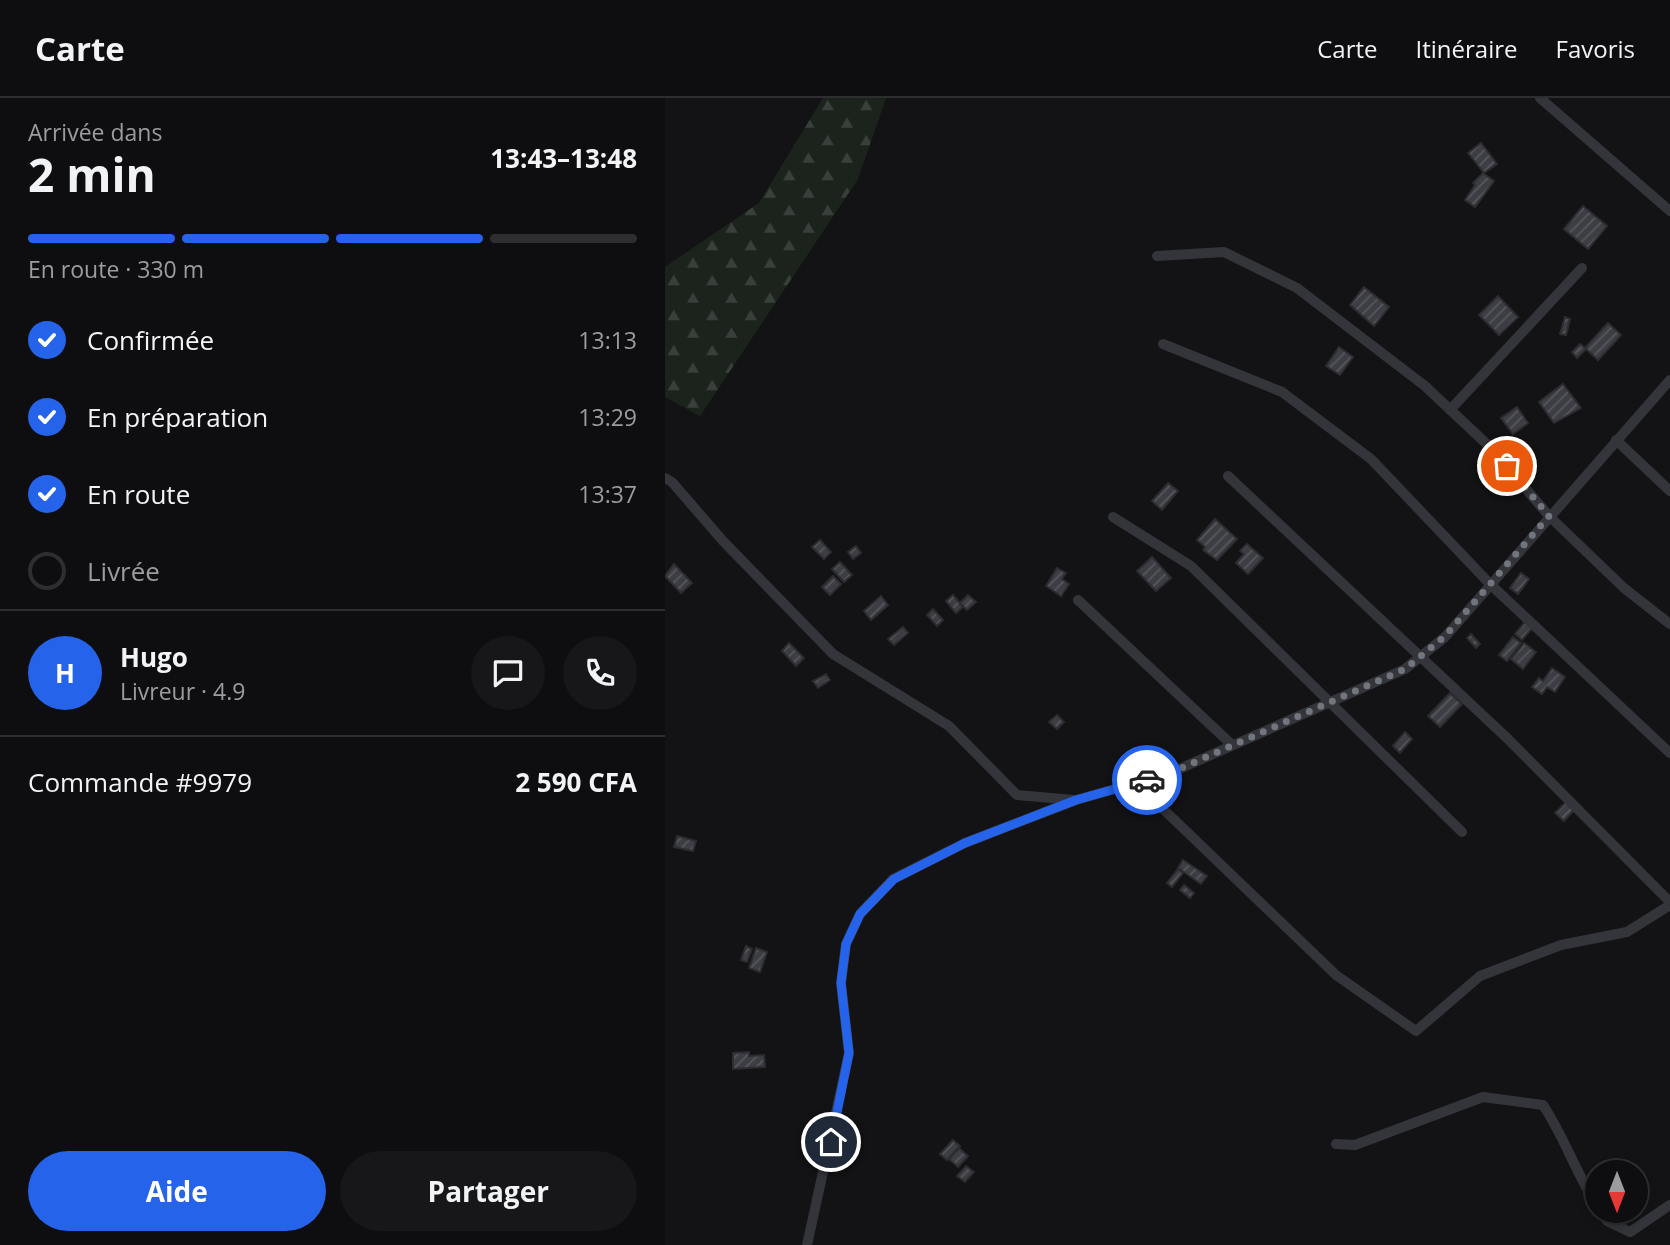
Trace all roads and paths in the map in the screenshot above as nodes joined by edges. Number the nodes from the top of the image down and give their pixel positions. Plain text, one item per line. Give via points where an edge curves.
1 (1540, 98) edge
2 (1670, 211) edge
3 (1157, 256) dead end
4 (1582, 268) dead end
5 (1163, 344) dead end
6 (1670, 380) edge
7 (1450, 410) junction
8 (1616, 440) junction
9 (1228, 476) dead end
10 (665, 478) edge
11 (1670, 491) edge
12 (1549, 516) junction
13 (1113, 517) dead end
14 (1490, 584) junction
15 (1078, 600) dead end
16 (1670, 624) edge
17 (1420, 656) junction
18 (1327, 701) junction
19 (1231, 744) junction
20 (1670, 753) edge
21 (1136, 783) junction
22 (1076, 800) junction
23 (1462, 832) dead end
24 (1670, 903) edge
25 (1336, 1144) dead end
26 (1585, 1188) edge
27 (1670, 1205) edge
28 (1611, 1223) edge
29 (1630, 1232) junction
30 (807, 1245) edge
31 (1630, 1245) edge

1 - 2 street
3 - 7 street via 1224,252 1297,288
4 - 7 street
5 - 14 street via 1282,392 1371,459
6 - 8 street
7 - 12 street via 1493,450
8 - 11 street
8 - 12 street
9 - 17 street
10 - 22 street via 833,654 949,726 1017,795
12 - 14 street
12 - 16 street via 1624,588
13 - 18 street via 1191,566
14 - 17 street via 1445,636
14 - 20 street
15 - 19 street
17 - 18 street via 1405,669
17 - 24 street
18 - 19 street
18 - 23 street
19 - 21 street via 1168,774
21 - 22 street
21 - 24 street via 1336,975 1416,1031 1480,976 1561,945 1627,932
22 - 30 street via 965,843 894,879 860,914 846,944 841,983 849,1053
25 - 26 street via 1355,1145 1483,1097 1543,1105 1559,1128
27 - 29 street
28 - 29 street
29 - 31 street

